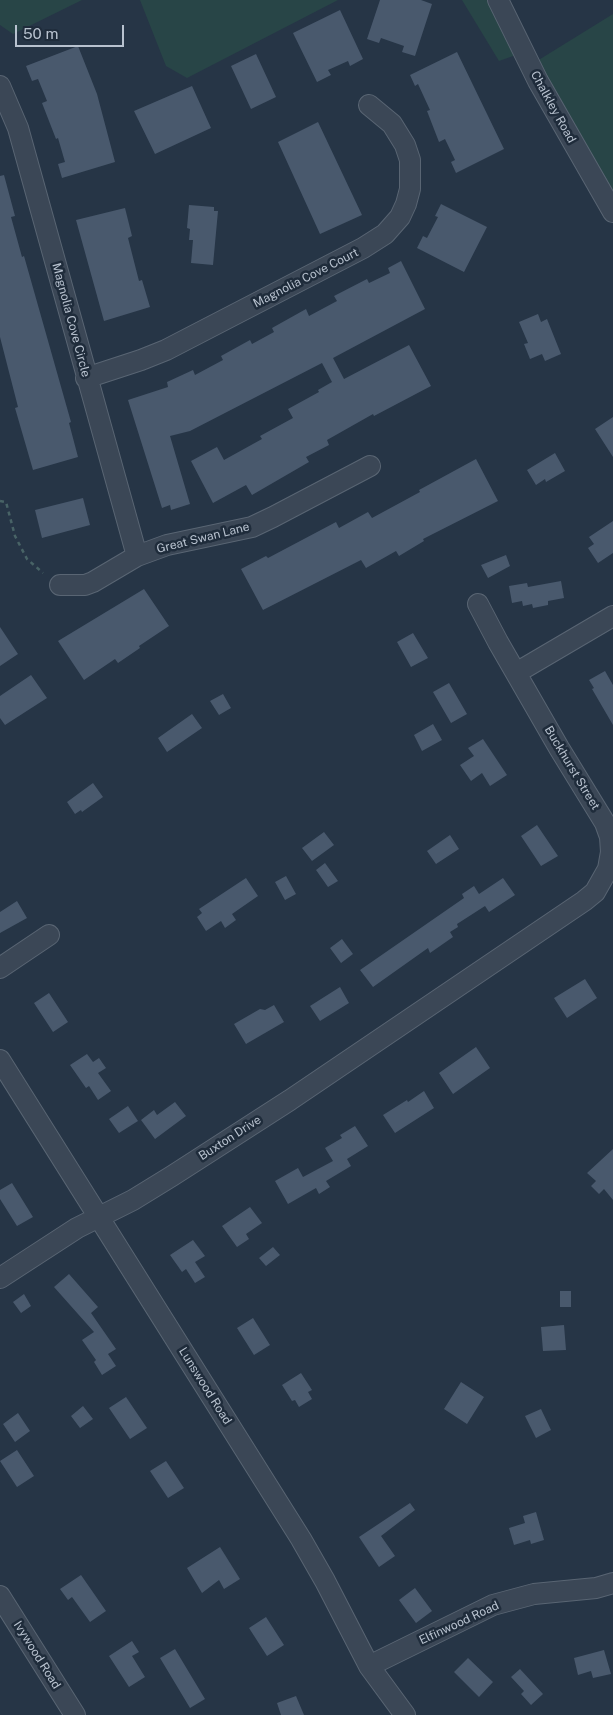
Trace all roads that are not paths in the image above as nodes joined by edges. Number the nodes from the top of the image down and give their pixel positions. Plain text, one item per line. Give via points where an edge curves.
1 (498, 0) edge
2 (0, 86) edge
3 (370, 105) dead end
4 (613, 212) edge
5 (86, 378) junction
6 (370, 466) dead end
7 (137, 556) junction
8 (60, 585) dead end
9 (478, 604) dead end
10 (613, 616) edge
11 (516, 673) junction
12 (49, 935) dead end
13 (0, 968) edge
14 (455, 989) joint
15 (0, 1060) edge
16 (99, 1217) junction
17 (0, 1278) edge
18 (613, 1583) edge
19 (0, 1596) edge
20 (369, 1666) junction
21 (68, 1714) edge
22 (405, 1715) edge

1 - 4 street, Chalkley Road via 538,81
2 - 5 street, Magnolia Cove Circle via 18,128
3 - 5 street, Magnolia Cove Court via 392,124 406,146 410,160 410,189 406,204 400,217 385,234 166,350
5 - 7 street, Magnolia Cove Circle
6 - 7 street, Great Swan Lane via 252,527 186,540
7 - 8 street, Great Swan Lane via 93,582
9 - 11 street, Buckhurst Street
10 - 11 street
11 - 14 street, Buckhurst Street via 605,823 611,852 608,869 595,892 584,901
12 - 13 street
14 - 16 street, Buxton Drive via 172,1176
15 - 16 street, Lunswood Road
16 - 17 street, Buxton Drive
16 - 20 street, Lunswood Road via 301,1539
18 - 20 street, Elfinwood Road via 596,1588 534,1594 493,1605
19 - 21 street, Ivywood Road
20 - 22 street, Lunswood Road

